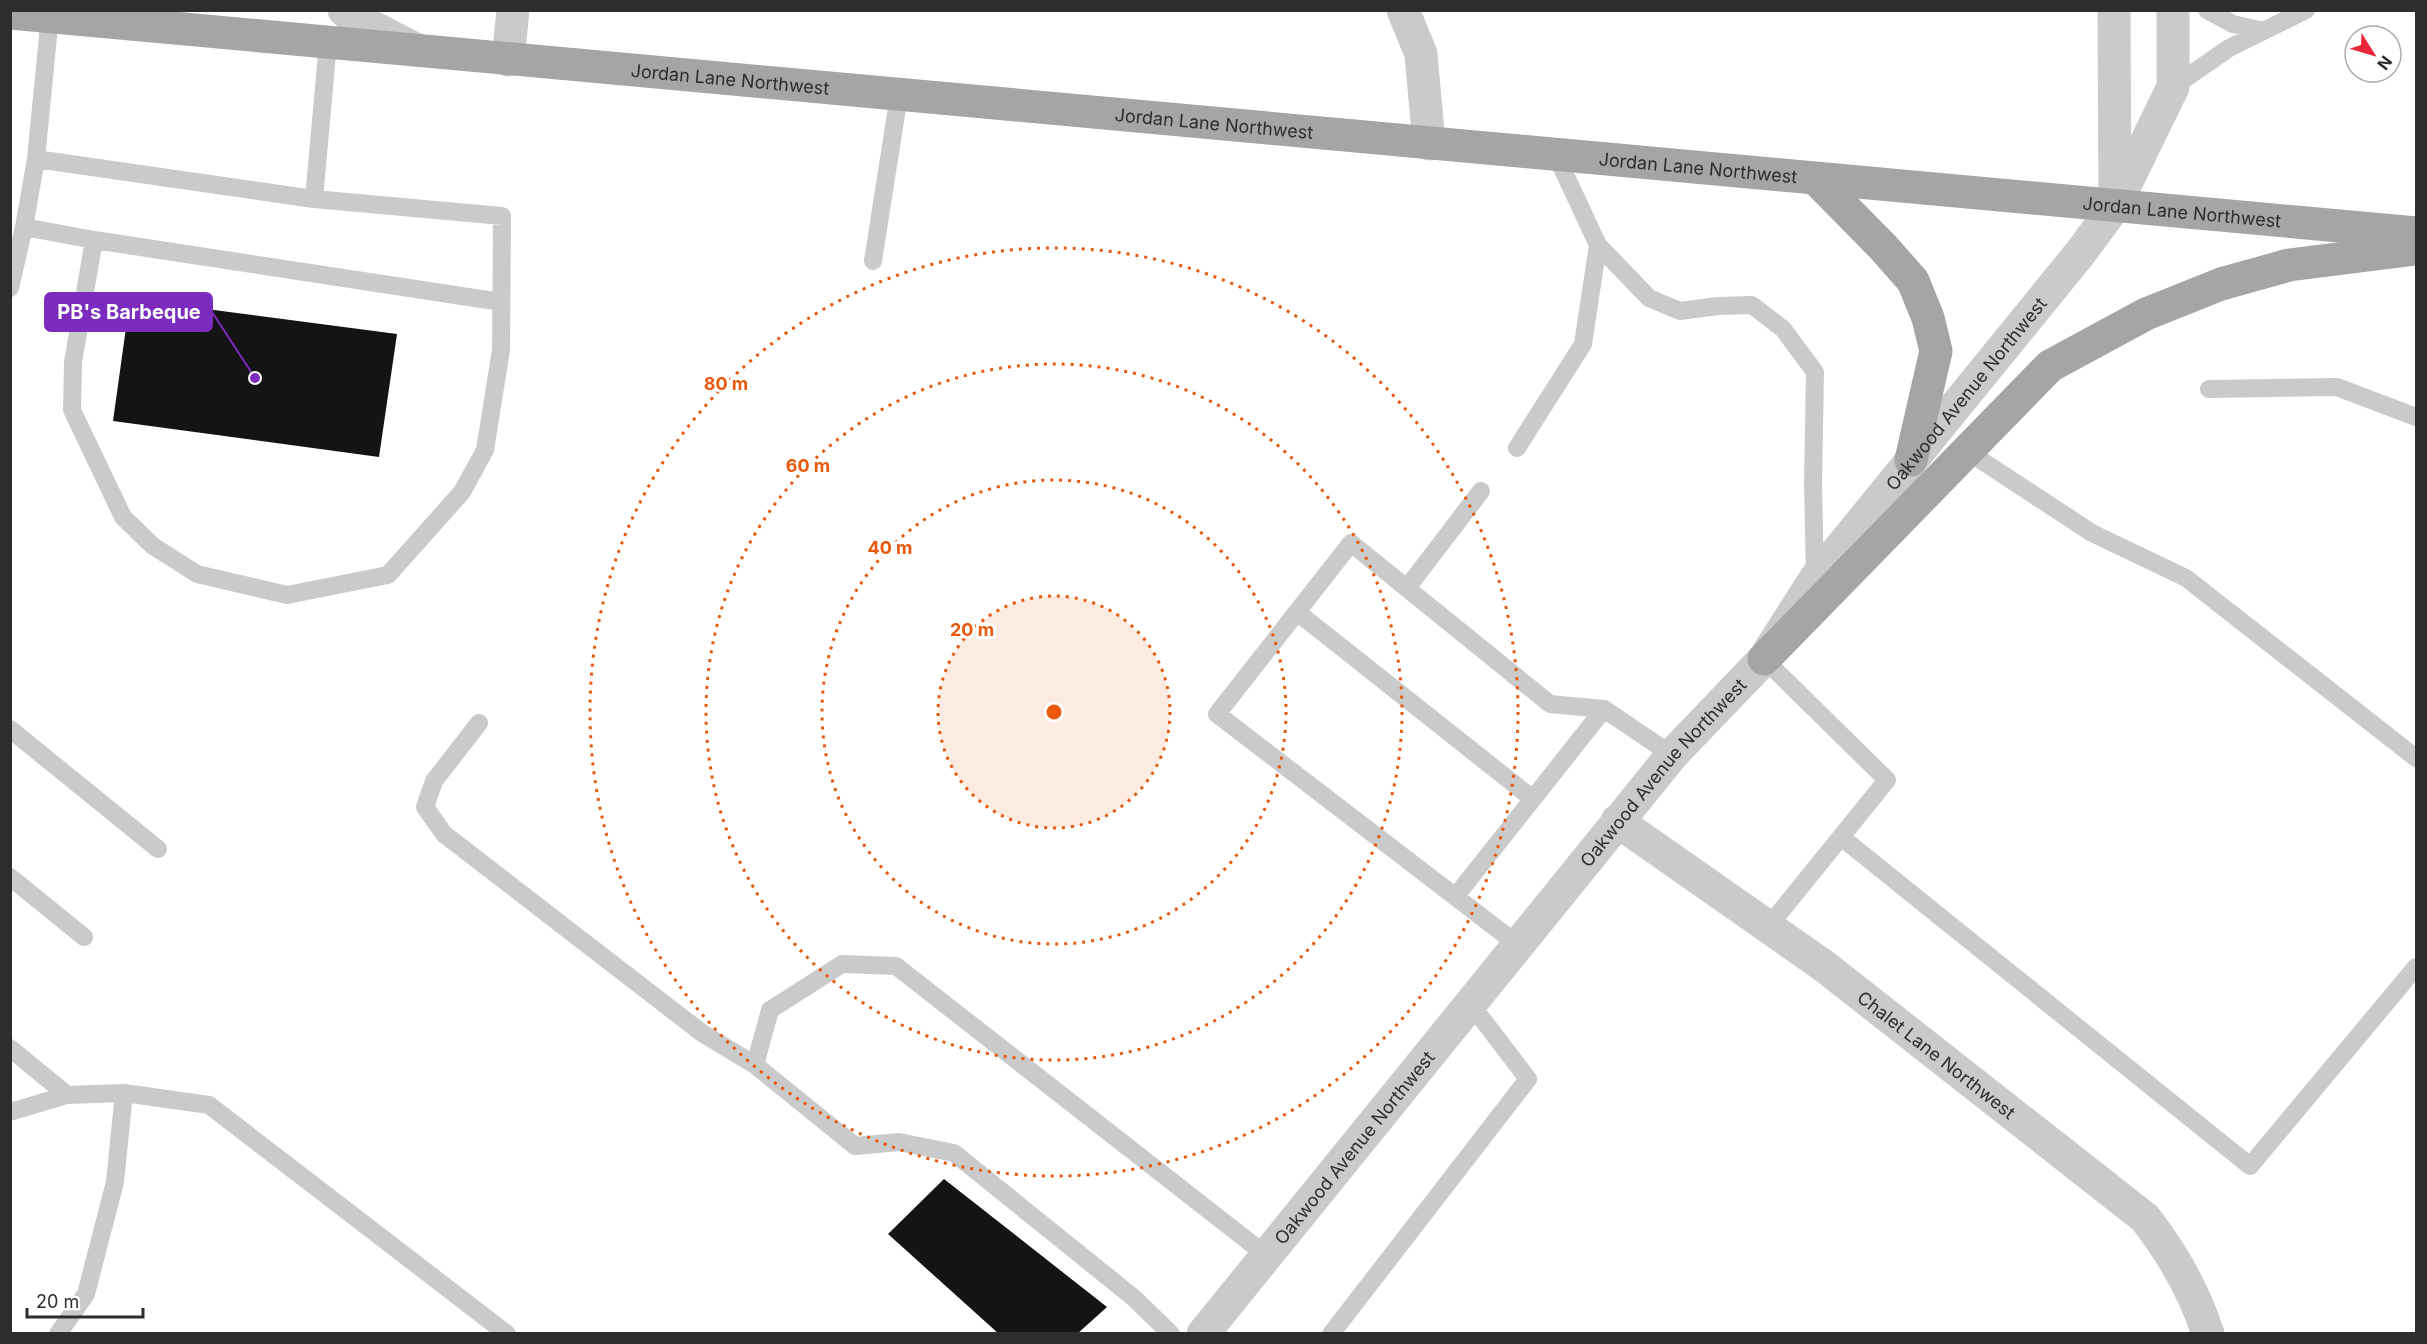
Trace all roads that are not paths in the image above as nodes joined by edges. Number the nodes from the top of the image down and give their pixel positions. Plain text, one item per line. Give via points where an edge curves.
1 (344, 10) edge
2 (513, 10) edge
3 (1403, 10) edge
4 (2114, 10) edge
5 (2173, 10) edge
6 (2207, 10) edge
7 (2306, 10) edge
8 (10, 13) edge
9 (50, 16) junction
10 (99, 16) edge
11 (2263, 31) junction
12 (328, 43) junction
13 (421, 52) junction
14 (508, 60) junction
15 (2173, 87) junction
16 (899, 96) junction
17 (1429, 144) junction
18 (1556, 155) junction
19 (36, 159) junction
20 (1816, 179) junction
21 (314, 199) junction
22 (2115, 206) junction
23 (24, 227) junction
24 (2416, 233) edge
25 (93, 240) junction
26 (1598, 245) junction
27 (2416, 249) edge
28 (873, 261) dead end
29 (10, 288) edge
30 (501, 302) junction
31 (2209, 389) dead end
32 (2416, 417) edge
33 (1517, 448) dead end
34 (1967, 451) junction
35 (1911, 460) junction
36 (1481, 491) dead end
37 (1815, 579) junction
38 (1407, 588) junction
39 (1297, 612) junction
40 (1764, 659) junction
41 (1604, 709) junction
42 (478, 723) dead end
43 (10, 729) edge
44 (1672, 755) junction
45 (2416, 758) edge
46 (1533, 799) junction
47 (1617, 821) junction
48 (1841, 837) junction
49 (158, 849) dead end
50 (10, 877) edge
51 (1455, 897) junction
52 (1768, 927) junction
53 (84, 937) dead end
54 (1517, 944) junction
55 (2416, 967) edge
56 (1470, 1003) junction
57 (10, 1048) edge
58 (755, 1065) junction
59 (124, 1093) junction
60 (67, 1095) junction
61 (10, 1112) edge
62 (1266, 1255) junction
63 (58, 1334) edge
64 (507, 1334) edge
65 (1171, 1334) edge
66 (1203, 1334) edge
67 (1331, 1334) edge
68 (2208, 1334) edge

1 - 13 street
2 - 14 street
3 - 17 street via 1421,54
4 - 22 street
5 - 15 street
6 - 11 lane via 2233,24
7 - 11 lane
8 - 9 main road, Jordan Lane Northwest
9 - 10 main road, Jordan Lane Northwest
9 - 19 lane
10 - 12 main road, Jordan Lane Northwest
11 - 15 lane via 2229,48
12 - 13 main road, Jordan Lane Northwest
12 - 21 lane
13 - 14 main road, Jordan Lane Northwest
14 - 16 main road, Jordan Lane Northwest
15 - 22 street, Oakwood Avenue Northwest
16 - 17 main road, Jordan Lane Northwest
16 - 28 lane
17 - 18 main road, Jordan Lane Northwest
18 - 20 main road, Jordan Lane Northwest
18 - 26 lane
19 - 21 lane
19 - 23 lane
20 - 22 main road, Jordan Lane Northwest
20 - 35 main road via 1914,281 1928,318 1936,351
21 - 30 lane via 502,216
22 - 24 main road, Jordan Lane Northwest
22 - 35 street, Oakwood Avenue Northwest
23 - 25 lane
23 - 29 lane
25 - 30 lane
25 - 30 lane via 73,362 72,410 123,518 153,546 197,574 287,596 388,575 462,492 485,450 501,350
26 - 33 lane via 1583,344
26 - 37 lane via 1649,298 1680,311 1752,305 1783,329 1815,372
27 - 34 main road via 2289,265 2221,284 2146,314 2050,366
31 - 32 lane via 2337,387
34 - 40 main road
34 - 45 lane via 2092,533 2186,578
35 - 37 street, Oakwood Avenue Northwest
36 - 38 lane
37 - 40 street, Oakwood Avenue Northwest
38 - 39 lane via 1351,543
38 - 41 lane via 1550,704
39 - 46 lane
39 - 51 lane via 1217,714
40 - 44 street, Oakwood Avenue Northwest
40 - 48 lane via 1887,780
41 - 44 lane
41 - 46 lane
42 - 58 lane via 434,781 425,807 444,834 702,1033
43 - 49 lane
44 - 47 street, Oakwood Avenue Northwest
46 - 51 lane
47 - 52 street, Chalet Lane Northwest
47 - 54 street, Oakwood Avenue Northwest
48 - 52 lane
48 - 55 lane via 2250,1166
50 - 53 lane
51 - 54 lane
52 - 68 street, Chalet Lane Northwest via 1824,966 2145,1218 2172,1253
54 - 56 street, Oakwood Avenue Northwest
56 - 62 street, Oakwood Avenue Northwest
56 - 67 lane via 1528,1079
57 - 60 lane
58 - 62 lane via 770,1010 842,964 896,966
58 - 65 lane via 855,1146 899,1142 954,1153 1134,1298
59 - 60 lane
59 - 63 lane via 115,1182 86,1294
59 - 64 lane via 209,1105
60 - 61 lane
62 - 66 street, Oakwood Avenue Northwest

